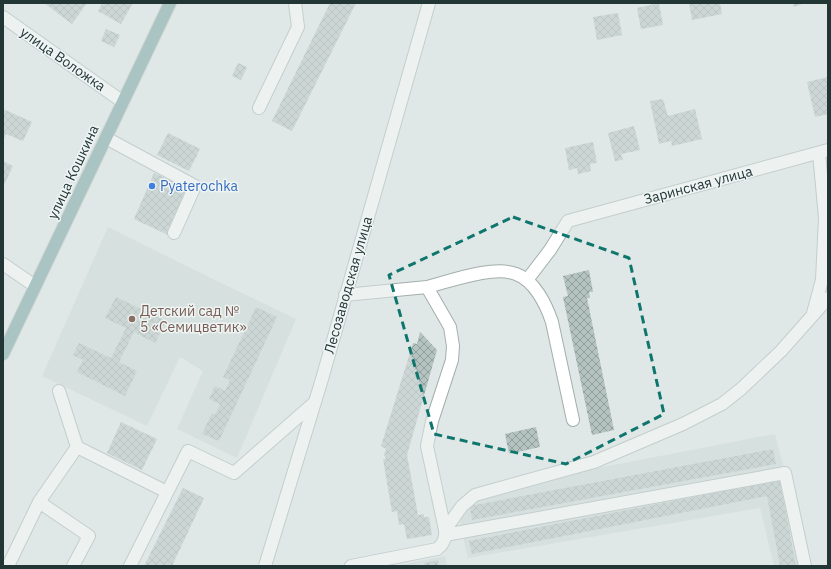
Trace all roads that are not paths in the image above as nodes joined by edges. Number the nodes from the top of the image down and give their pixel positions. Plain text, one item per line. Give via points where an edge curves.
1 (170, 3) edge
2 (295, 3) edge
3 (429, 3) edge
4 (3, 17) edge
5 (123, 102) junction
6 (259, 108) dead end
7 (106, 138) junction
8 (824, 151) edge
9 (174, 233) dead end
10 (3, 264) edge
11 (527, 280) junction
12 (35, 286) junction
13 (427, 287) junction
14 (345, 295) junction
15 (828, 298) edge
16 (812, 316) junction
17 (3, 354) edge
18 (59, 391) dead end
19 (314, 403) junction
20 (572, 420) dead end
21 (77, 447) junction
22 (167, 492) junction
23 (39, 502) junction
24 (445, 532) junction
25 (406, 560) edge
26 (8, 566) edge
27 (73, 566) edge
28 (130, 566) edge
29 (265, 566) edge
30 (350, 566) edge
31 (804, 566) edge

1 - 5 main road, улица Кошкина
2 - 6 street via 298,27
3 - 14 street, Лесозаводская улица
4 - 5 street, улица Воложка
5 - 7 main road, улица Кошкина
7 - 9 street via 195,186
7 - 12 main road, улица Кошкина
8 - 11 street, Заринская улица via 568,221
8 - 16 street via 825,218 822,280
10 - 12 street
11 - 13 street via 503,271 479,273
11 - 20 street via 547,308 552,322
12 - 17 main road, улица Кошкина
13 - 14 street
13 - 24 street via 450,327 453,346 452,360 432,421 428,446
14 - 19 street, Лесозаводская улица
15 - 16 street
16 - 24 street via 781,351 741,390 722,404 683,424 594,462 475,495 462,506
18 - 21 street
19 - 22 street via 234,473 188,451
19 - 29 street, Лесозаводская улица
21 - 22 street
21 - 23 street
22 - 28 street
23 - 26 street
23 - 27 street via 88,536
24 - 25 street via 444,541 437,549
24 - 31 street via 785,473
25 - 30 street

